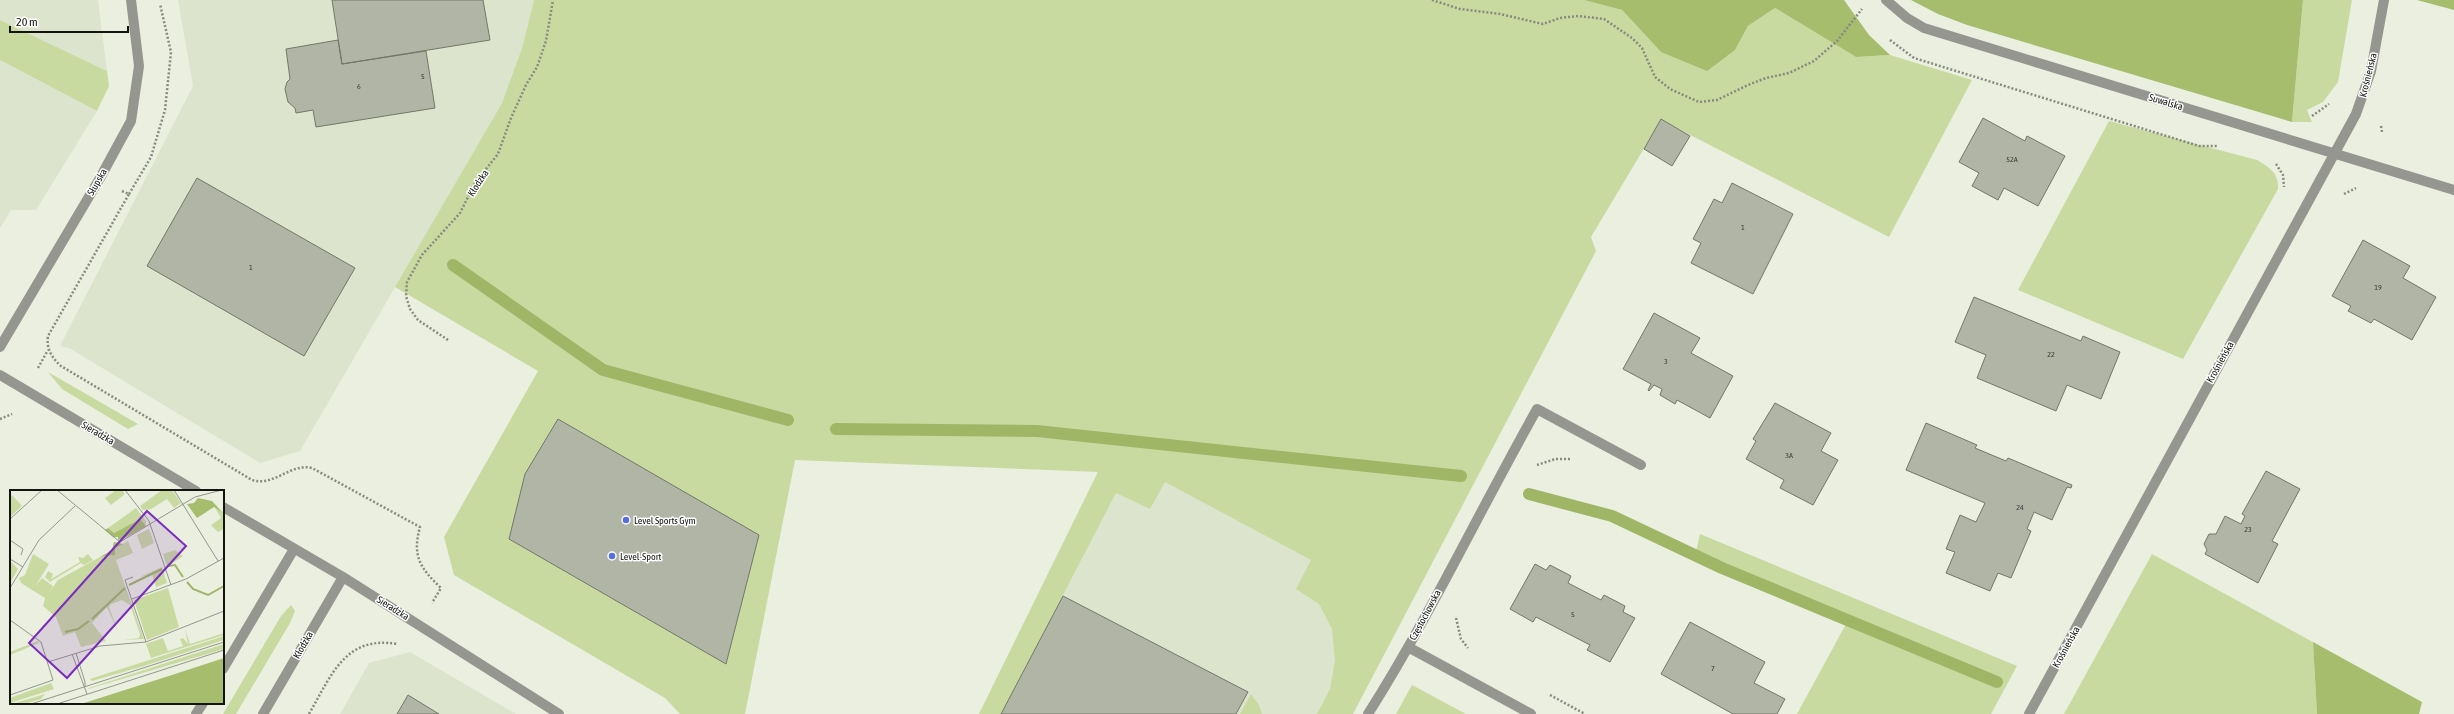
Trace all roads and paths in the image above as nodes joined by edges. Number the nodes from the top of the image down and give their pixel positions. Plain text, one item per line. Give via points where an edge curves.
1 (131, 0) edge
2 (553, 0) edge
3 (1432, 0) edge
4 (1886, 0) edge
5 (2384, 0) edge
6 (1860, 5) dead end
7 (1862, 8) junction
8 (1866, 12) dead end
9 (1886, 35) dead end
10 (2220, 146) dead end
11 (2335, 154) junction
12 (2274, 162) dead end
13 (100, 178) junction
14 (2363, 187) dead end
15 (2454, 190) edge
16 (2283, 191) dead end
17 (2338, 198) dead end
18 (448, 340) dead end
19 (0, 347) edge
20 (0, 376) edge
21 (1575, 460) dead end
22 (1641, 465) dead end
23 (1531, 469) dead end
24 (194, 490) edge
25 (224, 508) edge
26 (294, 548) junction
27 (343, 577) junction
28 (1456, 613) dead end
29 (420, 625) junction
30 (1408, 647) junction
31 (1471, 651) dead end
32 (224, 667) edge
33 (1544, 692) dead end
34 (202, 704) edge
35 (196, 714) edge
36 (263, 714) edge
37 (309, 714) edge
38 (559, 714) edge
39 (1368, 714) edge
40 (1531, 714) edge
41 (1585, 714) edge
42 (2029, 714) edge

1 - 13 street, Słupska via 139,66 131,121
2 - 18 path, Kłodzka via 546,41 537,68 511,118 498,154 475,184 460,213 422,254 407,282 406,296 410,309 418,320
3 - 7 path via 1460,9 1500,14 1543,24 1560,18 1578,16 1604,19 1642,48 1656,77 1670,89 1699,102 1717,100 1766,78 1789,74 1814,61 1837,41
4 - 11 street, Suwalska via 1899,13 1924,28
5 - 11 street, Krośnieńska via 2366,88 2360,106
6 - 7 path
7 - 8 path
9 - 10 path via 1901,51 1914,58 2200,146
11 - 15 street, Suwalska
11 - 42 street, Krośnieńska
12 - 16 path via 2283,175
13 - 19 street, Słupska
13 - 29 path via 128,194 48,336 47,344 53,359 252,480 268,481 297,468 312,468 420,527 416,542 418,559 428,576 441,588
14 - 17 path via 2351,190
20 - 24 street, Sieradzka
21 - 23 path via 1554,459
22 - 30 street, Częstochowska via 1537,409
25 - 26 street, Sieradzka
26 - 27 street, Sieradzka
26 - 32 street
27 - 29 street, Sieradzka
27 - 36 street, Kłodzka
28 - 31 path via 1456,624 1461,639
29 - 37 path via 408,646 386,642 365,645 345,657
29 - 38 street, Sieradzka
30 - 39 street
30 - 40 street, Częstochowska
33 - 41 path
34 - 35 street

